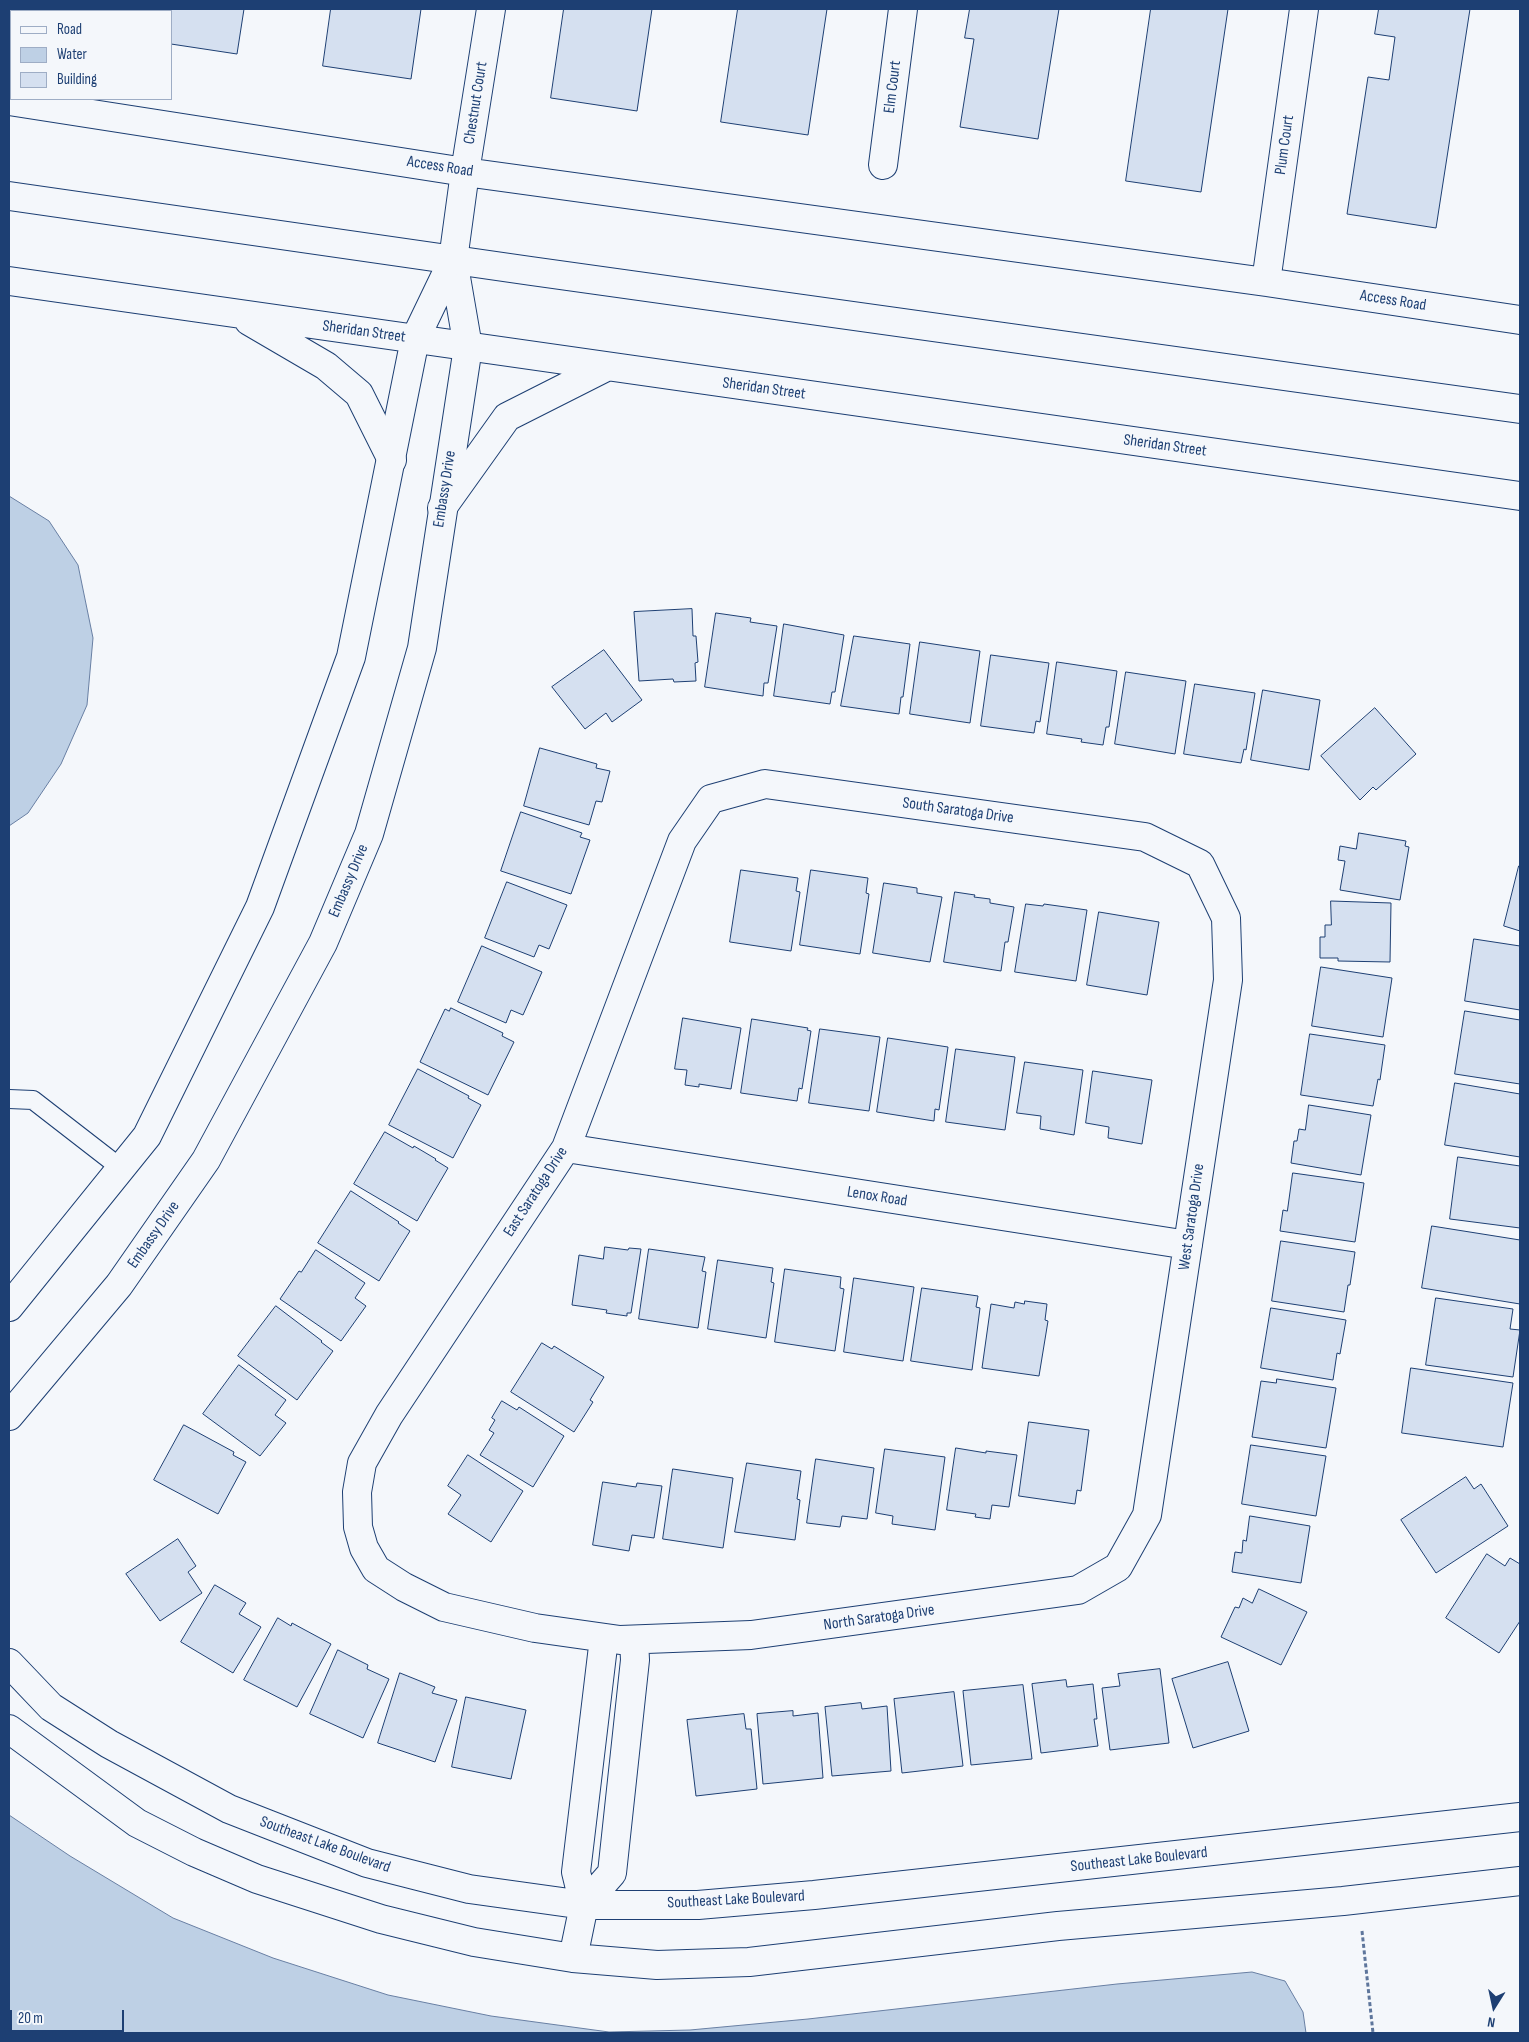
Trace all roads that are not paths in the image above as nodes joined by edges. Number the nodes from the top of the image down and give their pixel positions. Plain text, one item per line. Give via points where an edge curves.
1 (491, 9) edge
2 (903, 9) edge
3 (1304, 9) edge
4 (9, 101) edge
5 (66, 104) edge
6 (883, 165) dead end
7 (465, 172) junction
8 (9, 196) edge
9 (452, 260) junction
10 (9, 281) edge
11 (1266, 282) junction
12 (237, 314) junction
13 (1520, 320) edge
14 (416, 339) junction
15 (468, 347) junction
16 (606, 367) junction
17 (1520, 409) edge
18 (392, 460) junction
19 (1520, 496) edge
20 (442, 508) junction
21 (711, 799) joint
22 (1200, 864) joint
23 (9, 1099) edge
24 (566, 1148) junction
25 (122, 1169) junction
26 (1188, 1245) junction
27 (9, 1307) edge
28 (9, 1416) edge
29 (1118, 1567) joint
30 (376, 1568) joint
31 (604, 1638) junction
32 (634, 1640) junction
33 (9, 1663) edge
34 (9, 1729) edge
35 (1520, 1817) edge
36 (1520, 1881) edge
37 (584, 1905) junction
38 (573, 1958) junction

1 - 7 street, Chestnut Court
2 - 6 street, Elm Court
3 - 11 street, Plum Court
4 - 5 street, Access Road
5 - 7 street, Access Road
7 - 9 street, Chestnut Court
7 - 11 street, Access Road
8 - 9 street
9 - 14 street, Chestnut Court
9 - 15 street, Embassy Drive
9 - 17 street
10 - 12 street, Sheridan Street
11 - 13 street, Access Road
12 - 14 street, Sheridan Street
12 - 18 street via 326,366 359,394
14 - 15 street, Sheridan Street
14 - 18 street
15 - 16 street, Sheridan Street
15 - 20 street, Embassy Drive
16 - 19 street, Sheridan Street
16 - 20 street via 507,417
18 - 25 street via 352,657 260,907 147,1136
20 - 28 street, Embassy Drive via 422,648 369,834 323,943 206,1160 119,1285
21 - 22 street, South Saratoga Drive via 765,784 1145,837
21 - 24 street, East Saratoga Drive via 682,841
22 - 26 street, West Saratoga Drive via 1226,918 1228,980
23 - 25 lane via 33,1100
24 - 26 street, Lenox Road
24 - 30 street, East Saratoga Drive via 389,1415 362,1463 357,1492 358,1527 364,1548
25 - 27 street
26 - 29 street, West Saratoga Drive via 1147,1515
29 - 32 street, North Saratoga Drive via 1078,1590 750,1635
30 - 31 street, North Saratoga Drive via 404,1587 444,1607 535,1628
31 - 32 street, North Saratoga Drive
31 - 37 street via 576,1872
32 - 37 street via 612,1873
33 - 37 street, Southeast Lake Boulevard via 51,1707 109,1744 229,1809 367,1863 469,1889
34 - 38 street via 137,1823 257,1879 381,1918 474,1942
35 - 37 street, Southeast Lake Boulevard via 814,1896 698,1905
36 - 38 street via 1343,1901 1058,1926 749,1962 657,1965
37 - 38 street

